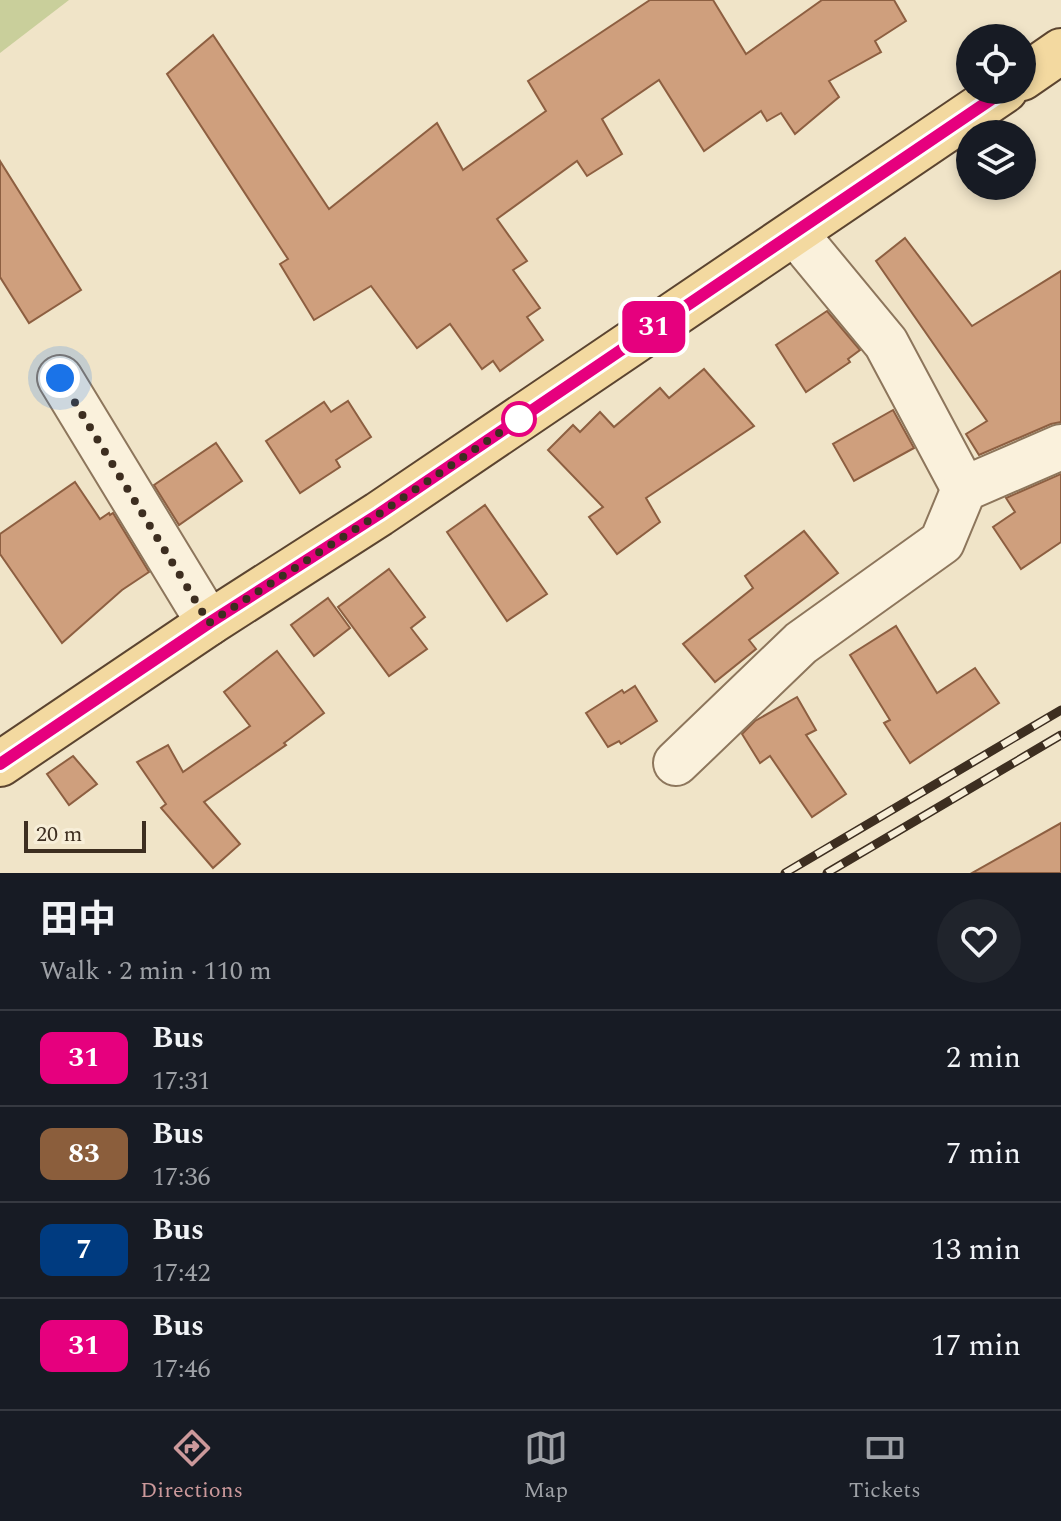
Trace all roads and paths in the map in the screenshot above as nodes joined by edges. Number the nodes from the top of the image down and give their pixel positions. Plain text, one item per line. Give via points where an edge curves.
1 (1061, 51) edge
2 (1036, 68) edge
3 (984, 104) edge
4 (795, 233) junction
5 (60, 378) dead end
6 (1061, 447) edge
7 (964, 489) junction
8 (209, 623) junction
9 (676, 763) dead end
10 (0, 764) edge

1 - 2 main road
3 - 4 main road
4 - 7 street via 886,343
4 - 8 main road
5 - 8 street
6 - 7 street
7 - 9 street via 942,542 801,643
8 - 10 main road

